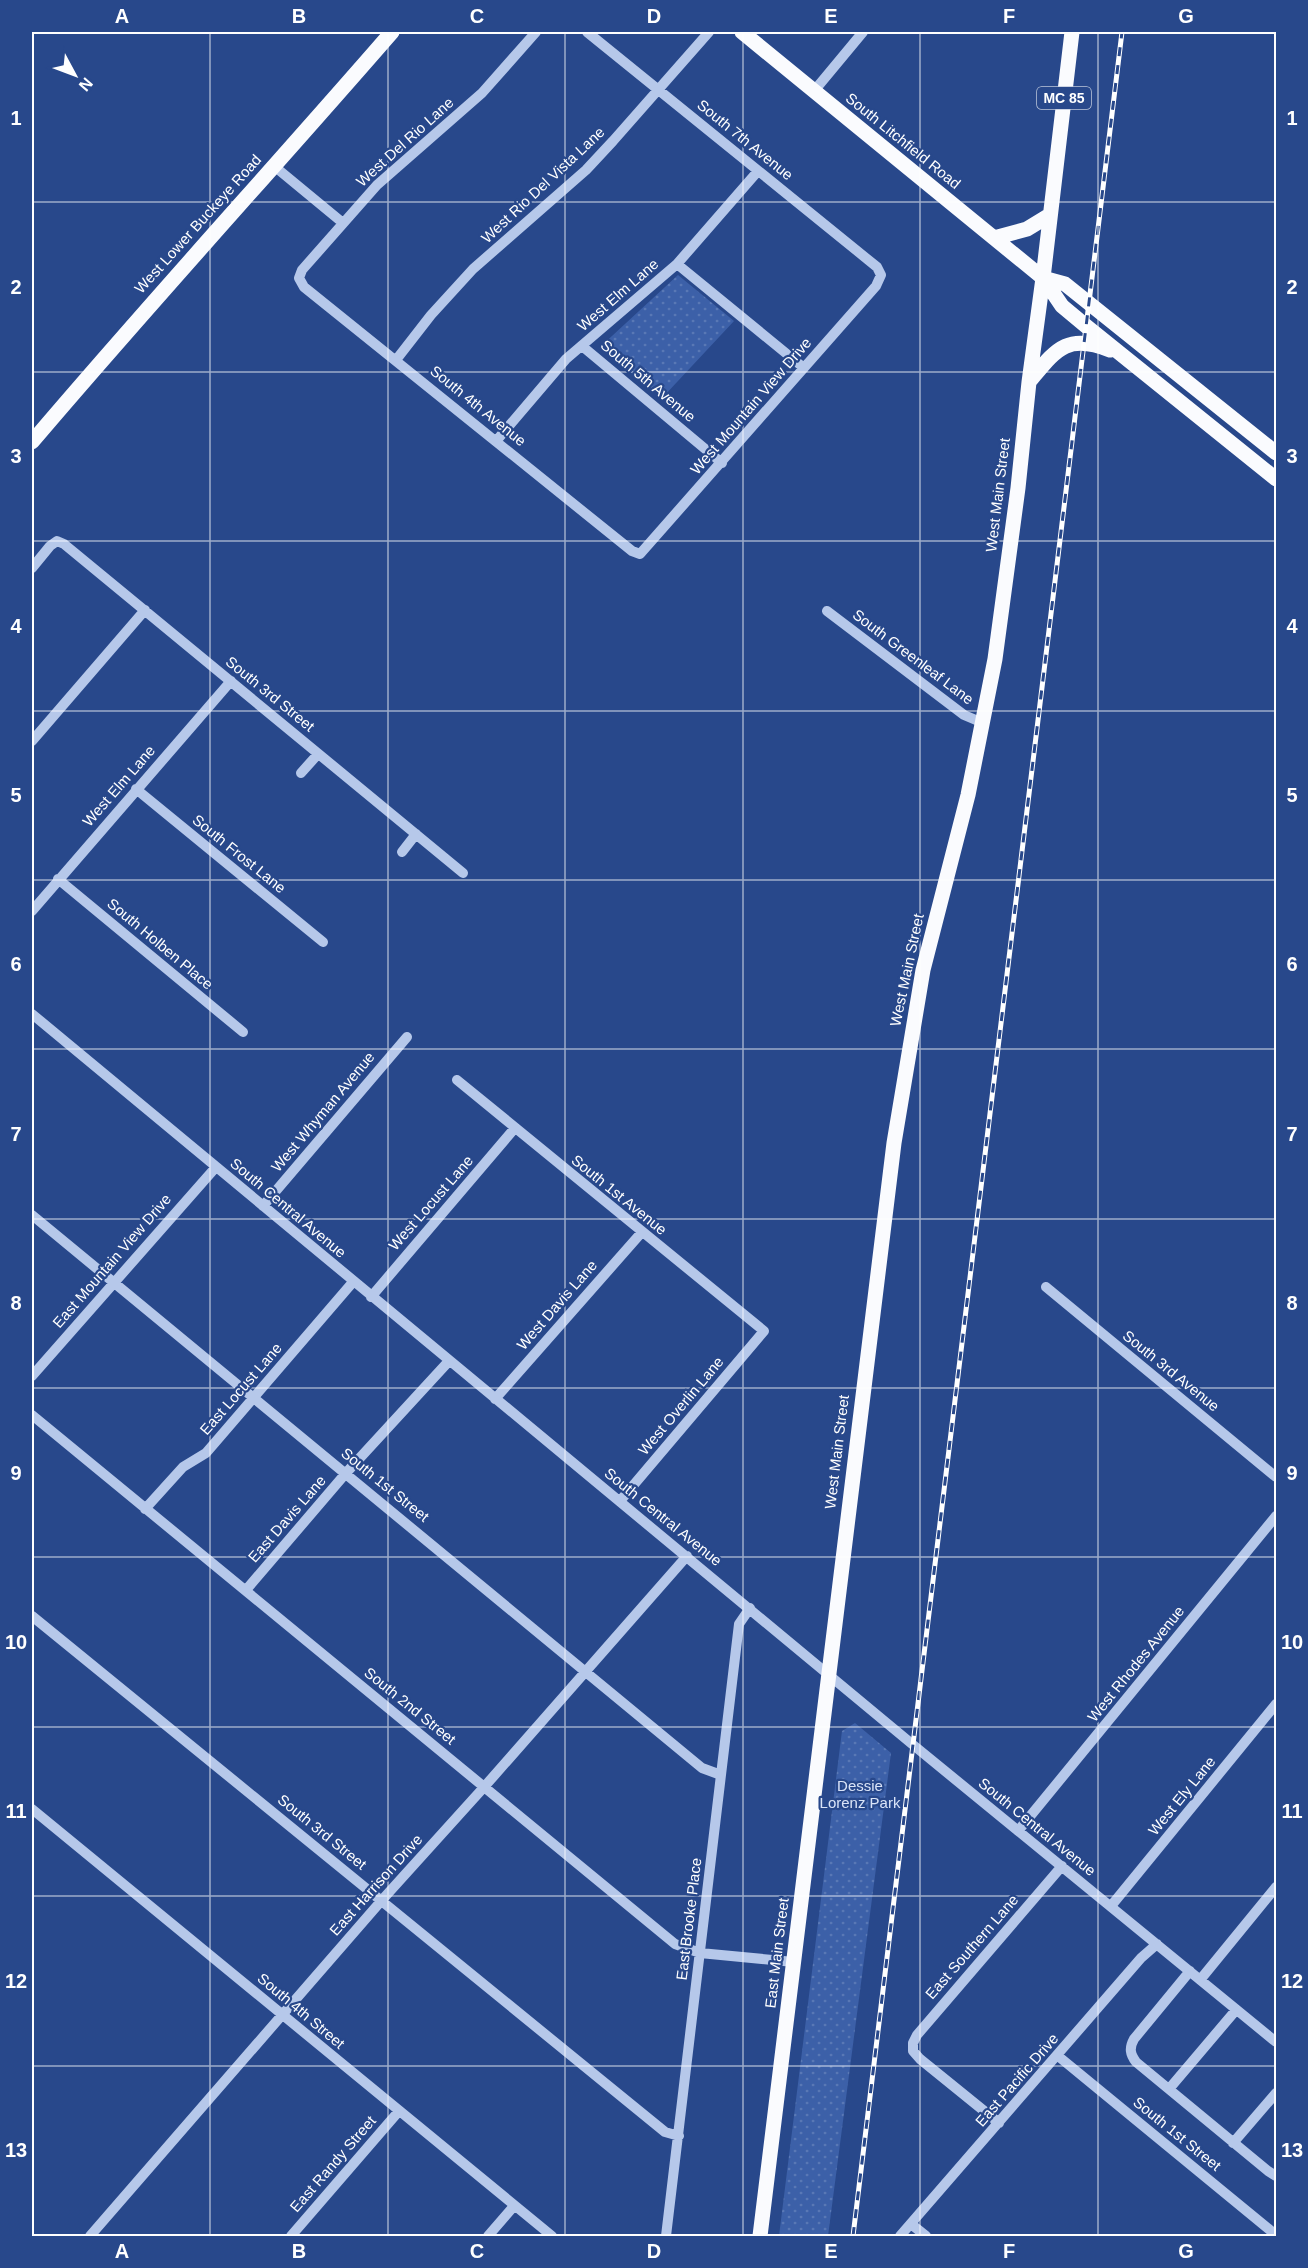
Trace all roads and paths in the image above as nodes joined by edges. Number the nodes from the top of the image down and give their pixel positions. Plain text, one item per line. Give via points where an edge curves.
1 (392, 32) edge
2 (536, 32) edge
3 (587, 32) edge
4 (709, 32) edge
5 (742, 32) edge
6 (862, 32) edge
7 (1072, 32) edge
8 (659, 89) junction
9 (814, 91) junction
10 (274, 166) junction
11 (758, 171) junction
12 (1050, 215) junction
13 (343, 223) junction
14 (994, 238) junction
15 (676, 264) junction
16 (881, 275) joint
17 (299, 278) joint
18 (1043, 278) junction
19 (582, 346) junction
20 (1121, 354) junction
21 (396, 360) junction
22 (804, 368) junction
23 (1029, 382) junction
24 (496, 440) junction
25 (32, 442) edge
26 (1276, 453) edge
27 (722, 463) junction
28 (1276, 479) edge
29 (640, 554) joint
30 (32, 568) edge
31 (145, 610) junction
32 (827, 611) dead end
33 (231, 681) junction
34 (983, 723) junction
35 (32, 741) edge
36 (318, 754) junction
37 (301, 773) dead end
38 (136, 789) junction
39 (416, 834) junction
40 (402, 852) dead end
41 (463, 873) dead end
42 (58, 879) junction
43 (32, 911) edge
44 (323, 942) dead end
45 (32, 1014) edge
46 (243, 1032) dead end
47 (407, 1037) dead end
48 (457, 1080) dead end
49 (514, 1129) junction
50 (216, 1167) junction
51 (262, 1206) junction
52 (32, 1215) edge
53 (642, 1232) junction
54 (353, 1282) junction
55 (113, 1283) junction
56 (1046, 1287) dead end
57 (370, 1297) junction
58 (764, 1331) joint
59 (449, 1361) junction
60 (32, 1376) edge
61 (253, 1398) junction
62 (495, 1399) junction
63 (32, 1415) edge
64 (346, 1473) junction
65 (1276, 1477) edge
66 (620, 1501) junction
67 (145, 1509) junction
68 (1276, 1516) edge
69 (687, 1556) junction
70 (246, 1590) junction
71 (750, 1608) junction
72 (32, 1616) edge
73 (586, 1671) junction
74 (828, 1674) junction
75 (1276, 1704) edge
76 (721, 1774) junction
77 (485, 1786) junction
78 (32, 1809) edge
79 (1018, 1831) junction
80 (1062, 1866) junction
81 (1276, 1887) edge
82 (382, 1900) junction
83 (1110, 1906) junction
84 (1157, 1944) junction
85 (700, 1953) junction
86 (794, 1962) junction
87 (1190, 1971) junction
88 (1200, 1980) junction
89 (1236, 2010) junction
90 (282, 2014) junction
91 (1276, 2042) edge
92 (1058, 2056) junction
93 (1169, 2089) junction
94 (1276, 2092) edge
95 (399, 2110) junction
96 (999, 2123) junction
97 (679, 2136) junction
98 (1233, 2142) junction
99 (1276, 2176) edge
100 (514, 2206) junction
101 (911, 2224) junction
102 (1276, 2235) edge
103 (90, 2236) edge
104 (291, 2236) edge
105 (488, 2236) edge
106 (552, 2236) edge
107 (666, 2236) edge
108 (760, 2236) edge
109 (900, 2236) edge
110 (926, 2236) edge

1 - 10 main road, West Lower Buckeye Road
2 - 13 street, West Del Rio Lane via 482,93 377,185
3 - 8 street, South 7th Avenue
4 - 8 street, West Rio Del Vista Lane
5 - 9 main road, South Litchfield Road
6 - 9 street
7 - 12 main road, MC 85
8 - 11 street, South 7th Avenue
8 - 21 street, West Rio Del Vista Lane via 586,170 473,269
9 - 14 main road, South Litchfield Road
10 - 13 street
10 - 25 main road, West Lower Buckeye Road
11 - 15 street, West Elm Lane
11 - 16 street, South 7th Avenue via 877,267
12 - 14 main road via 1027,229
12 - 18 main road, MC 85
13 - 17 street, West Del Rio Lane
14 - 18 main road, South Litchfield Road
15 - 19 street, West Elm Lane
15 - 22 street
16 - 22 street, West Mountain View Drive via 876,286
17 - 21 street, South 4th Avenue via 304,287
18 - 20 main road, South Litchfield Road via 1062,306
18 - 23 main road, West Main Street
18 - 26 main road, South Litchfield Road via 1065,284
19 - 24 street, West Elm Lane via 566,359
19 - 27 street, South 5th Avenue
20 - 23 main road via 1084,341 1067,344
20 - 28 main road, South Litchfield Road
21 - 24 street, South 4th Avenue
22 - 27 street, West Mountain View Drive
23 - 34 main road, West Main Street via 996,660
24 - 29 street, South 4th Avenue via 632,552
27 - 29 street, West Mountain View Drive
30 - 31 street, South 3rd Street via 57,541
31 - 33 street, South 3rd Street
31 - 35 street
32 - 34 street, South Greenleaf Lane via 964,716
33 - 36 street, South 3rd Street
33 - 38 street, West Elm Lane
34 - 74 main road, West Main Street via 923,969 907,1057
36 - 37 street
36 - 39 street, South 3rd Street
38 - 42 street, West Elm Lane
38 - 44 street, South Frost Lane
39 - 40 street
39 - 41 street, South 3rd Street
42 - 43 street, West Elm Lane
42 - 46 street, South Holben Place
45 - 50 street, South Central Avenue
47 - 51 street, West Whyman Avenue
48 - 49 street, South 1st Avenue
49 - 53 street, South 1st Avenue
49 - 57 street, West Locust Lane
50 - 51 street, South Central Avenue
50 - 55 street, East Mountain View Drive
51 - 54 street, South Central Avenue
52 - 55 street, South 1st Street
53 - 58 street, South 1st Avenue
53 - 62 street, West Davis Lane
54 - 57 street, South Central Avenue
54 - 61 street, East Locust Lane
55 - 60 street, East Mountain View Drive
55 - 61 street, South 1st Street
56 - 65 street, South 3rd Avenue
57 - 59 street, South Central Avenue
58 - 66 street, West Overlin Lane
59 - 62 street, South Central Avenue
59 - 64 street, East Davis Lane
61 - 64 street, South 1st Street
61 - 67 street, East Locust Lane via 206,1453 183,1467
62 - 66 street, South Central Avenue
63 - 67 street, South 2nd Street
64 - 70 street, East Davis Lane
64 - 73 street, South 1st Street
66 - 69 street, South Central Avenue
67 - 70 street, South 2nd Street
68 - 79 street, West Rhodes Avenue
69 - 71 street, South Central Avenue
69 - 73 street, East Harrison Drive
70 - 77 street, South 2nd Street
71 - 74 street, South Central Avenue
71 - 76 street, East Brooke Place via 739,1624
72 - 82 street, South 3rd Street
73 - 76 street, South 1st Street via 702,1768
73 - 77 street, East Harrison Drive
74 - 79 street, South Central Avenue
74 - 86 main road, East Main Street
75 - 83 street, West Ely Lane
76 - 85 street, East Brooke Place
77 - 82 street, East Harrison Drive
77 - 85 street, South 2nd Street via 675,1944
78 - 90 street, South 4th Street
79 - 80 street, South Central Avenue
80 - 83 street, South Central Avenue
80 - 96 street, East Southern Lane via 913,2043 913,2051
81 - 88 street
82 - 90 street, East Harrison Drive
82 - 97 street, South 3rd Street via 665,2132
83 - 84 street, South Central Avenue
84 - 87 street, South Central Avenue
84 - 92 street, East Pacific Drive
85 - 86 street, South 2nd Street
85 - 97 street, East Brooke Place
86 - 108 main road, East Main Street
87 - 88 street, South Central Avenue
87 - 93 street via 1131,2044 1136,2062
88 - 89 street, South Central Avenue
89 - 91 street, South Central Avenue
89 - 93 street
90 - 95 street, South 4th Street
90 - 103 street, East Harrison Drive
92 - 96 street, East Pacific Drive
92 - 102 street, South 1st Street
93 - 98 street
94 - 98 street
95 - 100 street, South 4th Street
95 - 104 street, East Randy Street
96 - 101 street, East Pacific Drive
97 - 107 street, East Brooke Place
98 - 99 street
100 - 105 street
100 - 106 street, South 4th Street
101 - 109 street, East Pacific Drive
101 - 110 street

